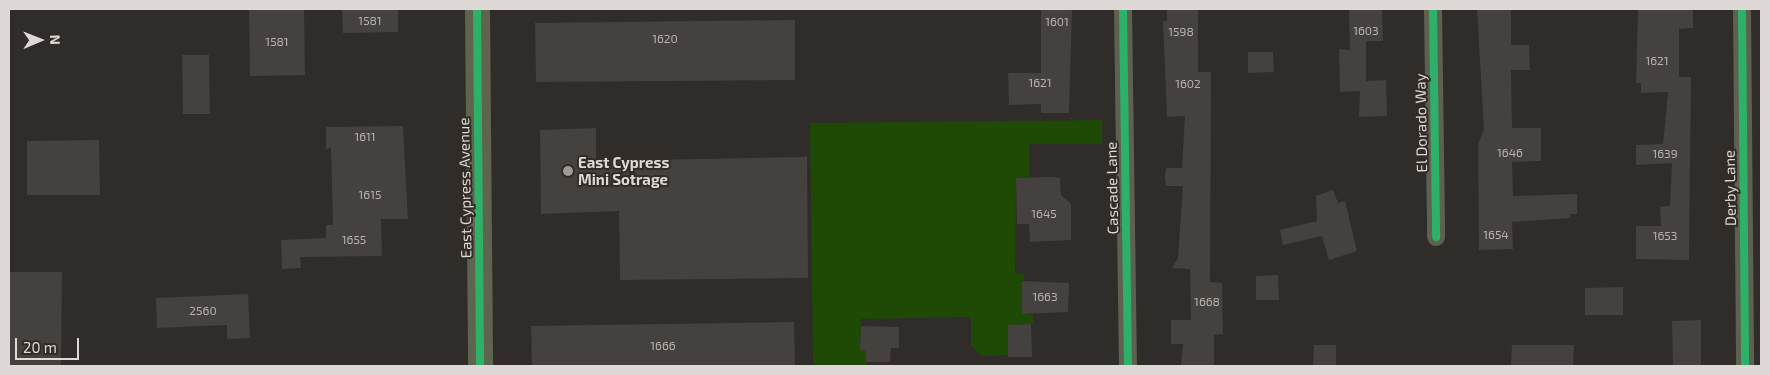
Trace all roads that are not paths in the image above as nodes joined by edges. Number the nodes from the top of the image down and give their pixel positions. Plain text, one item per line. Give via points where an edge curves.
1 (477, 9) edge
2 (1123, 9) edge
3 (1434, 9) edge
4 (1742, 9) edge
5 (1436, 237) dead end
6 (1753, 283) edge
7 (480, 366) edge
8 (1128, 366) edge
9 (1745, 366) edge

1 - 7 main road, East Cypress Avenue
2 - 8 street, Cascade Lane
3 - 5 street, El Dorado Way
4 - 6 street, Derby Lane
6 - 9 street, Derby Lane

